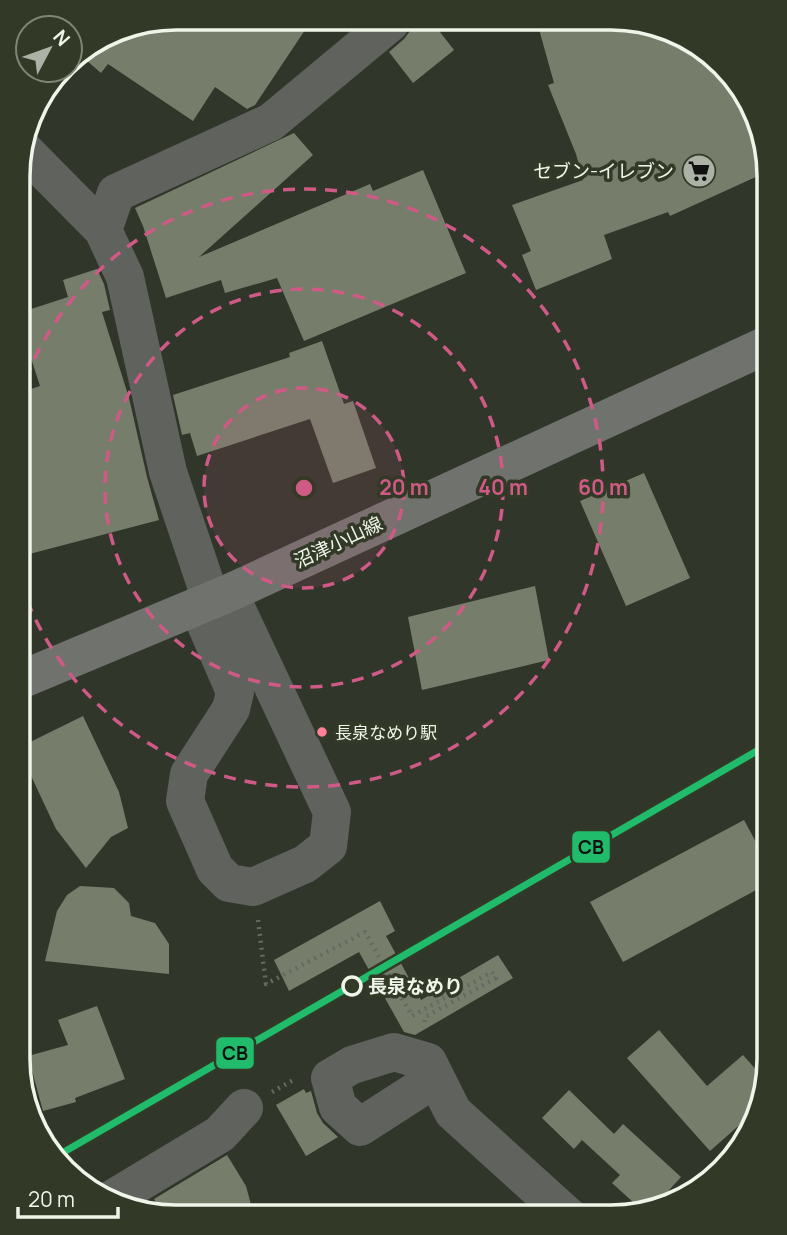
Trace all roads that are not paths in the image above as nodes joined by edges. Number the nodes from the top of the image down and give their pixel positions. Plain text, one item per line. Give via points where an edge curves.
1 (382, 30) edge
2 (31, 156) edge
3 (103, 230) junction
4 (757, 350) edge
5 (213, 600) junction
6 (30, 676) edge
7 (436, 1078) dead end
8 (244, 1108) dead end
9 (120, 1194) edge
10 (556, 1205) edge

1 - 3 street via 271,122 116,193
2 - 3 street
3 - 5 street via 125,276 168,472
4 - 5 main road, 沼津小山線
5 - 5 street via 235,692 231,709 190,774 185,801 215,869 229,883 253,887 304,864 328,846 332,813
5 - 6 main road, 沼津小山線
7 - 10 street via 453,1112
8 - 9 street via 220,1134

